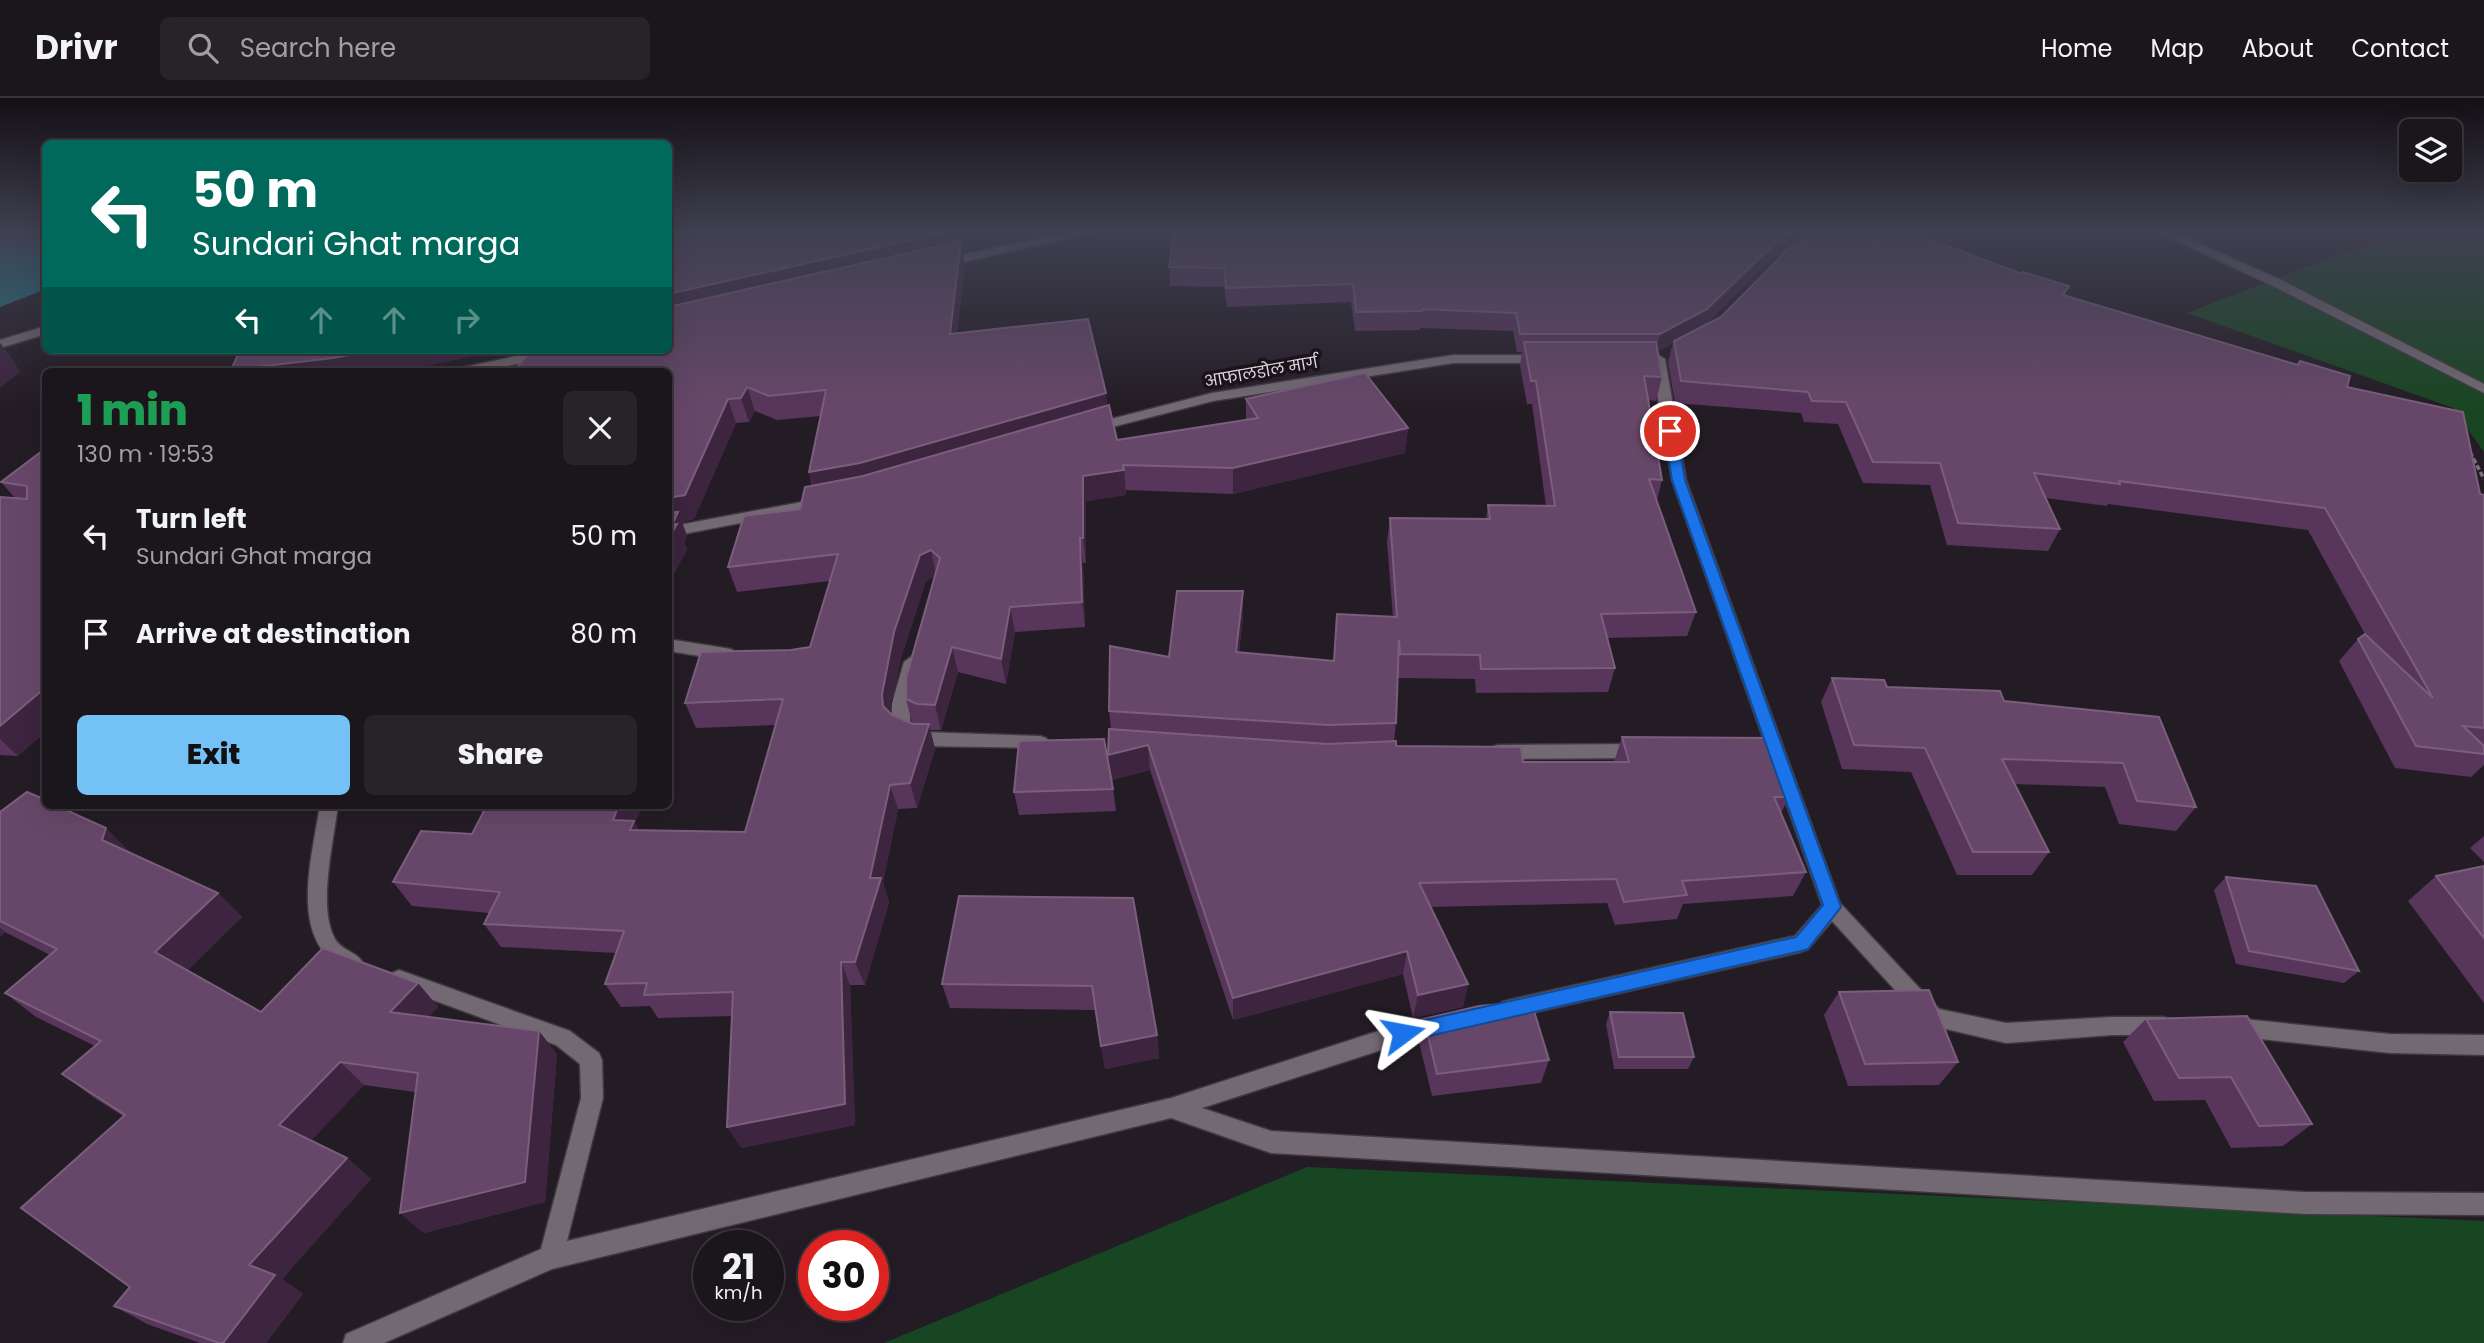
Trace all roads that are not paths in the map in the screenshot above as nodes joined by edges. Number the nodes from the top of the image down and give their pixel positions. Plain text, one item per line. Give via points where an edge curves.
1 (2291, 290) edge
2 (42, 331) edge
3 (0, 344) edge
4 (544, 354) edge
5 (1657, 357) edge
6 (1562, 359) edge
7 (479, 368) edge
8 (2484, 389) edge
9 (1074, 433) edge
10 (842, 499) edge
11 (672, 531) edge
12 (672, 646) edge
13 (915, 649) edge
14 (747, 658) edge
15 (1057, 743) edge
16 (1655, 751) edge
17 (1477, 753) edge
18 (329, 809) edge
19 (1832, 907) junction
20 (1496, 1012) edge
21 (1456, 1021) edge
22 (2187, 1026) edge
23 (2213, 1026) edge
24 (2484, 1045) edge
25 (1171, 1108) junction
26 (2484, 1204) edge
27 (551, 1257) junction
28 (355, 1343) edge

1 - 8 street
2 - 3 street
4 - 7 street
5 - 19 street via 1679,480 1771,753
6 - 9 street, आफालडोल मार्ग via 1453,359 1212,397
10 - 11 street
12 - 14 street
13 - 15 street via 901,703 901,729 920,739
16 - 17 street
18 - 27 street via 318,904 325,940 340,958 563,1038 592,1060 592,1098
19 - 20 street via 1801,943
19 - 22 street via 1933,1017 2006,1033
21 - 25 street via 1403,1033
23 - 24 street via 2357,1041
25 - 26 street via 1271,1142 2305,1203
25 - 27 street
27 - 28 street

